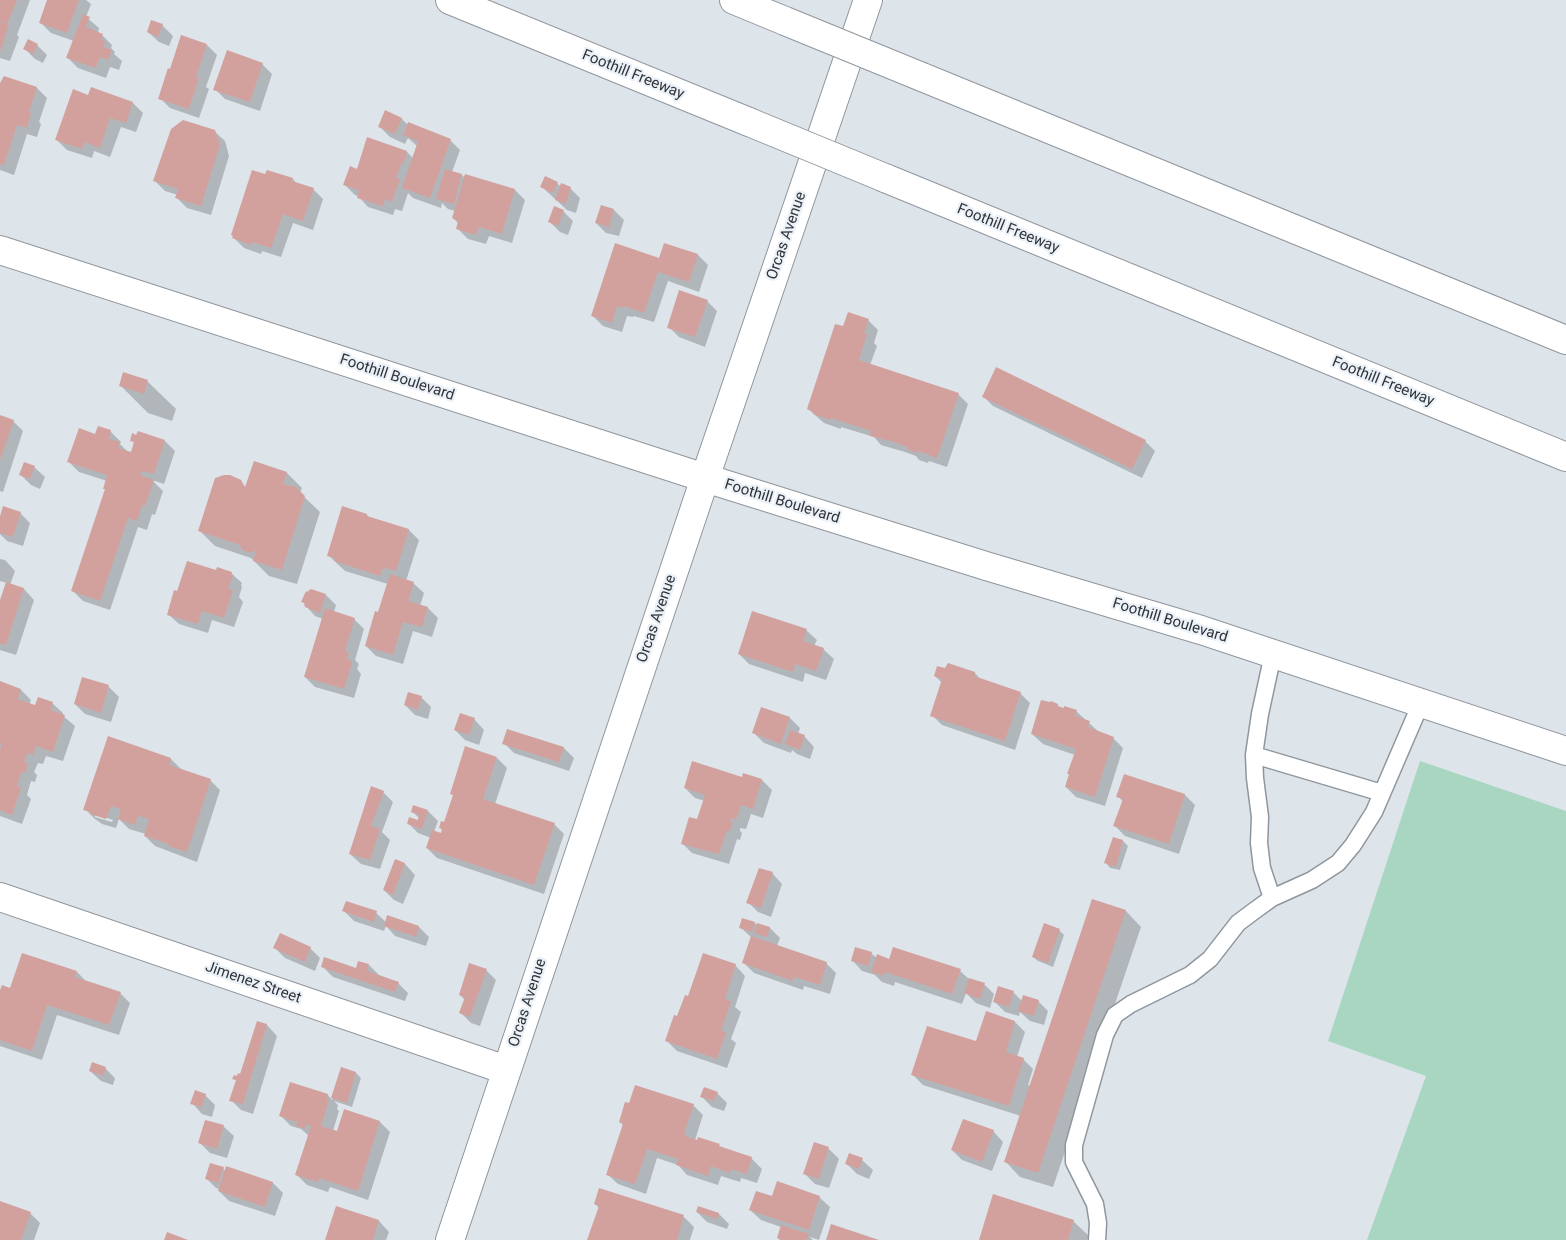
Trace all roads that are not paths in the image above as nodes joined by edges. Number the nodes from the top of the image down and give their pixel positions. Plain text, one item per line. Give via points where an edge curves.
1 (450, 0) edge
2 (734, 0) edge
3 (868, 0) edge
4 (0, 250) edge
5 (1566, 340) edge
6 (1566, 457) edge
7 (705, 478) junction
8 (1273, 654) junction
9 (1421, 703) junction
10 (1566, 751) edge
11 (1254, 756) junction
12 (1382, 793) junction
13 (0, 897) edge
14 (1272, 898) junction
15 (506, 1070) junction
16 (450, 1240) edge
17 (1097, 1240) edge

1 - 6 main road, Foothill Freeway, bridge
2 - 5 main road, bridge
3 - 7 main road, Orcas Avenue
4 - 7 main road, Foothill Boulevard
7 - 8 main road, Foothill Boulevard
7 - 15 main road, Orcas Avenue
8 - 9 main road, Foothill Boulevard
8 - 11 lane
9 - 10 main road, Foothill Boulevard
9 - 12 lane
11 - 12 lane
11 - 14 lane via 1262,868
12 - 14 lane via 1353,845 1338,862 1312,880
13 - 15 main road, Jimenez Street
14 - 17 lane via 1238,923 1210,959 1190,975 1115,1015 1105,1035 1074,1145 1074,1162 1095,1204
15 - 16 main road, Orcas Avenue

